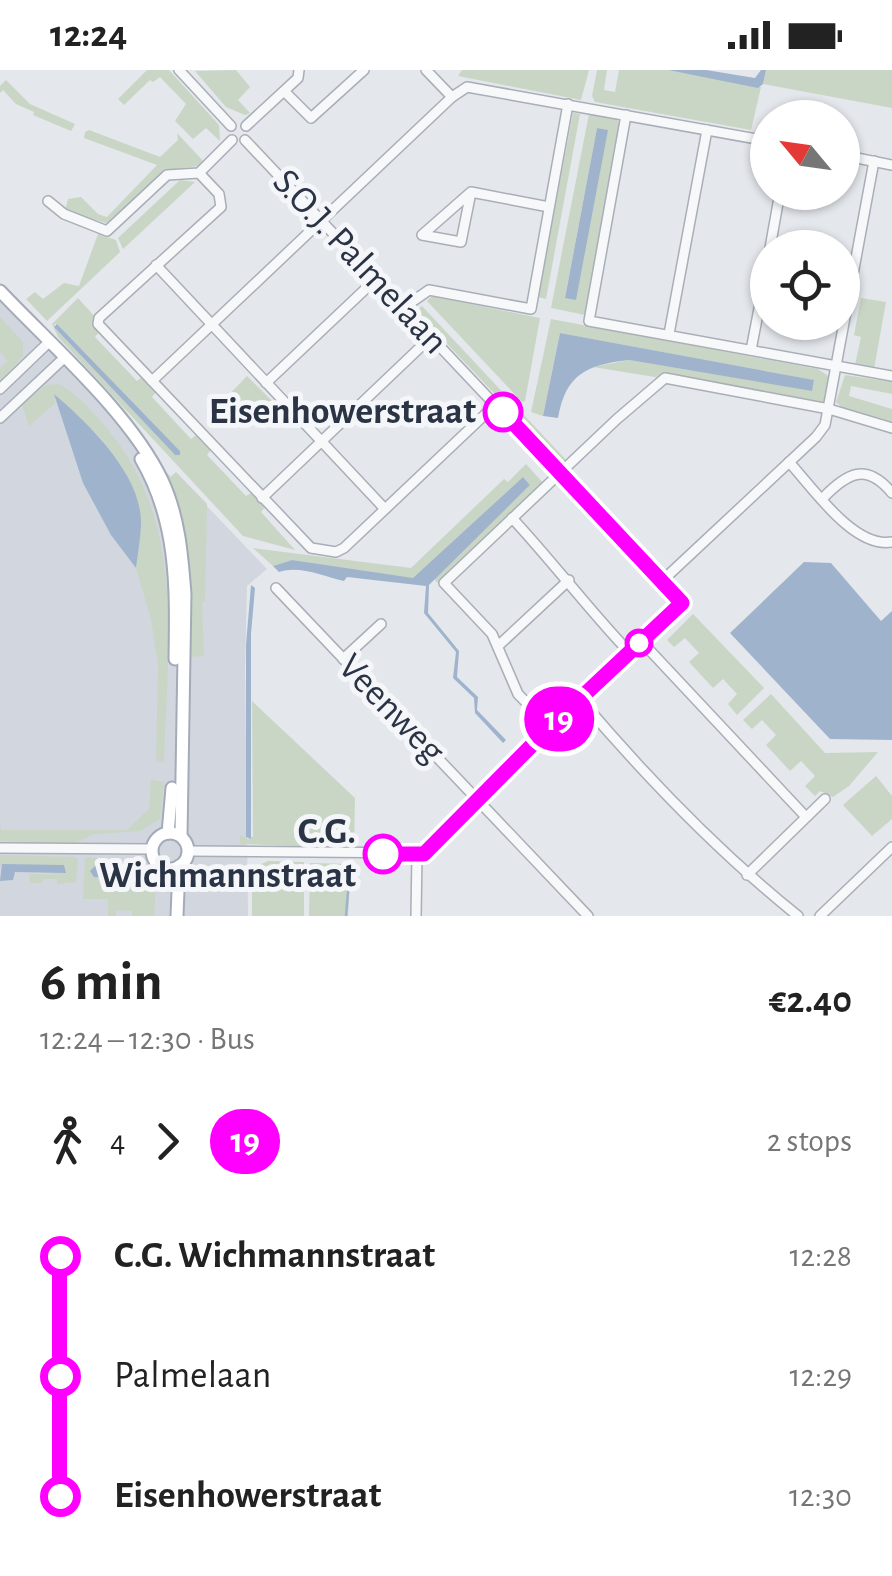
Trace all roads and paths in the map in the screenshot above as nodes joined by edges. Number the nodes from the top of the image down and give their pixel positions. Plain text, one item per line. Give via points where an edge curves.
1 (179, 70) edge
2 (298, 70) edge
3 (364, 70) edge
4 (426, 70) edge
5 (285, 92) junction
6 (452, 97) junction
7 (568, 104) junction
8 (626, 115) junction
9 (232, 126) junction
10 (246, 126) junction
11 (708, 130) junction
12 (750, 138) edge
13 (232, 140) junction
14 (245, 140) junction
15 (860, 158) edge
16 (874, 161) junction
17 (892, 165) edge
18 (199, 173) junction
19 (471, 192) junction
20 (48, 201) dead end
21 (549, 207) junction
22 (321, 220) junction
23 (156, 265) junction
24 (376, 278) junction
25 (0, 291) edge
26 (0, 302) edge
27 (403, 308) junction
28 (211, 323) junction
29 (669, 334) junction
30 (430, 337) junction
31 (753, 340) edge
32 (46, 345) junction
33 (751, 350) junction
34 (61, 361) junction
35 (836, 366) junction
36 (892, 376) edge
37 (152, 381) junction
38 (266, 382) junction
39 (0, 389) edge
40 (496, 405) junction
41 (829, 408) junction
42 (0, 418) edge
43 (892, 428) edge
44 (322, 441) junction
45 (789, 462) junction
46 (560, 473) junction
47 (892, 493) edge
48 (262, 498) junction
49 (823, 498) junction
50 (385, 509) junction
51 (512, 518) junction
52 (892, 542) edge
53 (569, 580) junction
54 (662, 581) junction
55 (276, 588) dead end
56 (381, 624) dead end
57 (641, 641) junction
58 (498, 646) junction
59 (629, 652) junction
60 (344, 659) junction
61 (580, 699) junction
62 (550, 727) junction
63 (478, 800) junction
64 (825, 800) dead end
65 (806, 817) junction
66 (168, 833) junction
67 (181, 836) junction
68 (892, 847) edge
69 (0, 848) edge
70 (152, 849) junction
71 (189, 851) junction
72 (418, 855) junction
73 (173, 868) junction
74 (746, 875) junction
75 (173, 916) edge
76 (416, 916) edge
77 (588, 916) edge
78 (798, 916) edge
79 (820, 916) edge

1 - 9 street
2 - 5 street
3 - 5 street via 312,118
4 - 6 street
5 - 10 street
6 - 7 street via 473,86
6 - 22 street
7 - 8 street
7 - 21 street
8 - 11 street
8 - 29 street via 587,316
9 - 10 street
9 - 13 street
10 - 14 street
11 - 12 street
11 - 29 street
13 - 14 street
13 - 18 street
14 - 22 street, S.O.J. Palmelaan
15 - 16 street
16 - 17 street
16 - 35 street
18 - 20 street via 168,176 108,231
18 - 23 street via 221,206
19 - 19 street via 466,195 422,236 461,242
19 - 21 street
21 - 27 street via 531,309 429,290
22 - 24 street, S.O.J. Palmelaan
22 - 28 street
23 - 28 street
23 - 37 street via 98,318
24 - 27 street, S.O.J. Palmelaan
24 - 38 street
25 - 32 main road
26 - 32 main road
27 - 30 street, S.O.J. Palmelaan
28 - 37 street
28 - 38 street
29 - 33 street
30 - 40 street, S.O.J. Palmelaan
30 - 44 street
31 - 33 street
32 - 34 main road
32 - 39 street
33 - 35 street
34 - 42 street
34 - 66 main road via 132,446 169,526 176,592
34 - 67 main road via 115,412 146,454 178,531 185,594
35 - 36 street
35 - 41 street
37 - 48 street
38 - 44 street
40 - 46 street, S.O.J. Palmelaan
40 - 50 street
41 - 43 street
41 - 45 street via 816,437
41 - 46 street via 665,378
44 - 48 street
44 - 50 street
45 - 49 street
45 - 54 street
46 - 51 street
46 - 54 street, S.O.J. Palmelaan
47 - 49 street via 876,478 854,474
48 - 50 street via 311,548 336,552
49 - 52 street via 856,534
51 - 53 street
51 - 58 street via 444,583
53 - 58 street
53 - 59 street
54 - 57 street, S.O.J. Palmelaan via 682,603
55 - 60 street, Veenweg
56 - 60 street
57 - 59 street
57 - 65 street
58 - 62 street via 518,694
59 - 61 street
60 - 63 street, Veenweg
61 - 62 street
61 - 74 street
62 - 63 street
63 - 72 street
63 - 77 street, Veenweg
64 - 65 street
65 - 74 street
66 - 67 main road
66 - 70 main road
67 - 71 main road
68 - 79 street
69 - 70 street
70 - 73 main road via 156,862
71 - 72 street
71 - 73 main road
72 - 76 street
73 - 75 main road
74 - 78 street

